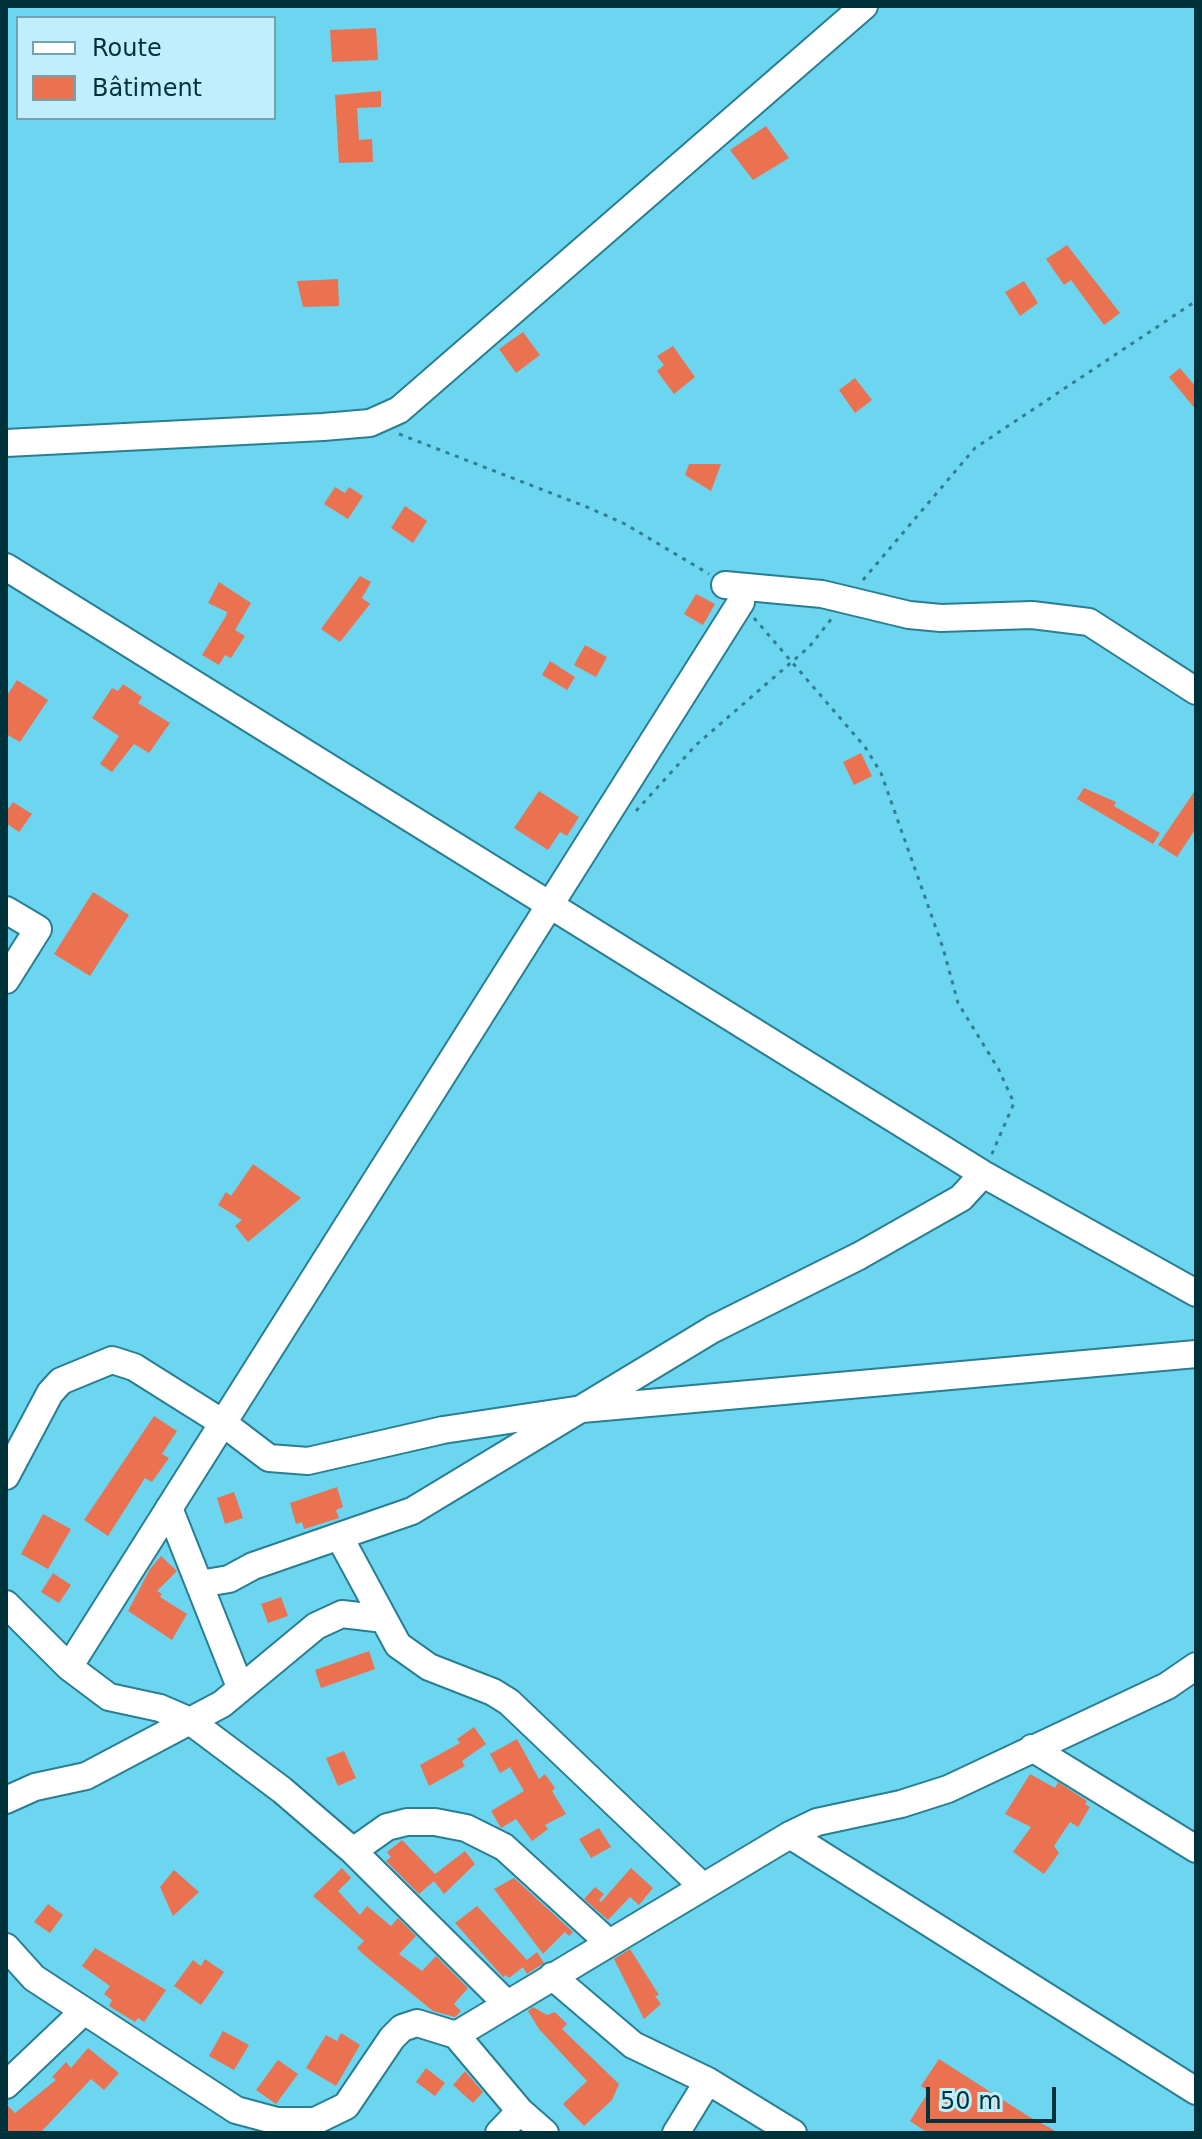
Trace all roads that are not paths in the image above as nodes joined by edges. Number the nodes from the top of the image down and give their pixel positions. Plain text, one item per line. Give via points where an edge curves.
1 (864, 6) edge
2 (6, 443) edge
3 (6, 567) edge
4 (1196, 691) edge
5 (550, 905) junction
6 (6, 910) edge
7 (6, 980) edge
8 (983, 1174) junction
9 (1196, 1293) edge
10 (1196, 1354) edge
11 (582, 1409) junction
12 (223, 1423) junction
13 (6, 1476) edge
14 (169, 1508) junction
15 (339, 1536) junction
16 (200, 1584) junction
17 (6, 1604) edge
18 (384, 1619) junction
19 (1196, 1666) edge
20 (69, 1667) junction
21 (240, 1687) junction
22 (190, 1721) junction
23 (1032, 1748) junction
24 (6, 1800) edge
25 (790, 1835) junction
26 (1196, 1849) edge
27 (353, 1851) junction
28 (702, 1886) junction
29 (608, 1942) junction
30 (8, 1953) edge
31 (552, 1976) junction
32 (507, 2004) junction
33 (84, 2011) junction
34 (456, 2035) junction
35 (708, 2081) junction
36 (6, 2085) edge
37 (1196, 2091) edge
38 (520, 2111) junction
39 (499, 2133) edge
40 (545, 2133) edge
41 (676, 2133) edge
42 (793, 2133) edge

1 - 2 street via 410,401 370,423
3 - 5 street
4 - 5 street via 1089,622 1032,615 919,616 822,594 733,594
5 - 8 street
5 - 12 street
6 - 7 street via 38,929
8 - 9 street
8 - 11 street via 961,1198 713,1329
10 - 11 street
11 - 12 street via 443,1430 308,1461 269,1458
11 - 15 street via 412,1511
12 - 13 street via 134,1367 100,1362 61,1381 50,1393
12 - 14 street
14 - 16 street
14 - 20 street
15 - 16 street via 229,1579
15 - 18 street
16 - 21 street
17 - 20 street
18 - 21 street via 342,1614 316,1626
18 - 28 street via 411,1657 509,1702
19 - 23 street via 1167,1686
20 - 22 street via 109,1697
21 - 22 street
22 - 24 street via 86,1776 35,1787
22 - 27 street
23 - 25 street via 948,1789 817,1822
23 - 26 street
25 - 28 street
25 - 37 street
27 - 29 street via 387,1827 407,1822 466,1828 504,1847
27 - 32 street
28 - 29 street
29 - 31 street
30 - 33 street via 34,1978
31 - 32 street
31 - 35 street via 633,2045
32 - 34 street
33 - 34 street via 236,2110 277,2121 315,2121 346,2106 402,2028 417,2023
33 - 36 street
34 - 38 street
35 - 41 street
35 - 42 street
38 - 39 street
38 - 40 street

